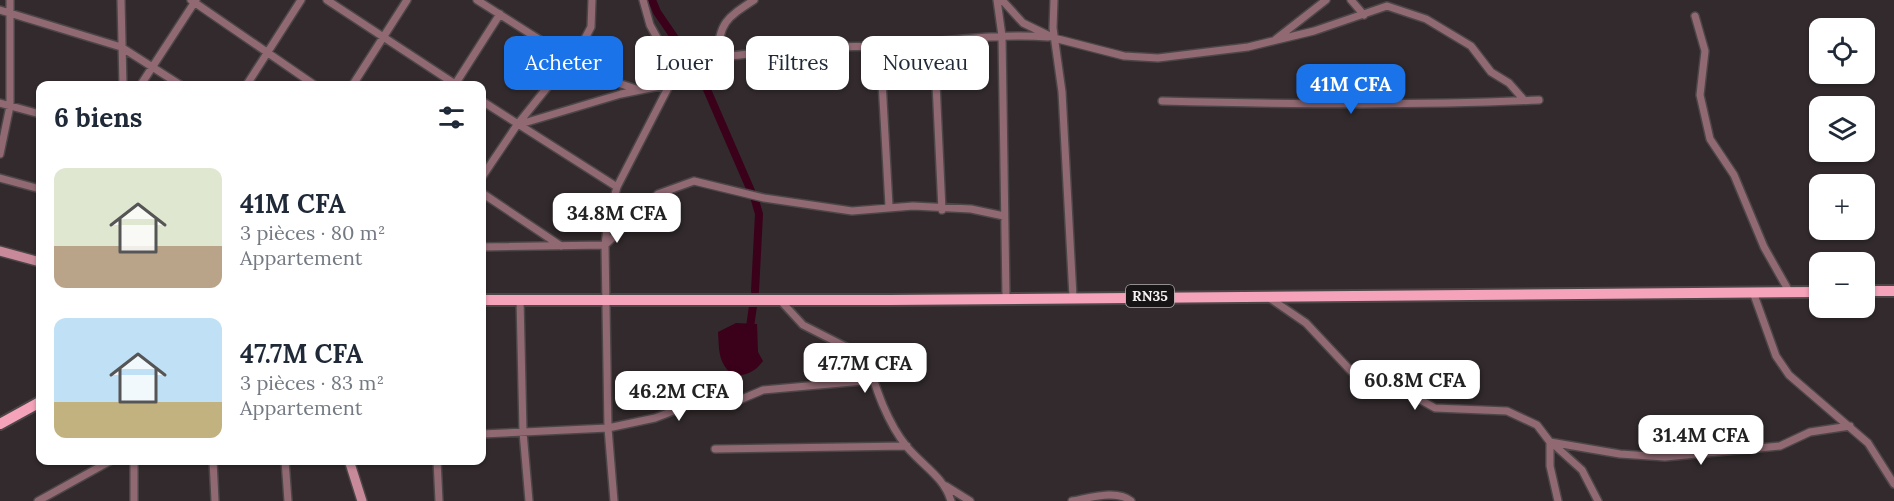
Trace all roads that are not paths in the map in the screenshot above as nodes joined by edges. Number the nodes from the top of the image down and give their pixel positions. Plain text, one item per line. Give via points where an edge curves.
1 (10, 0) edge
2 (121, 0) edge
3 (301, 0) edge
4 (327, 0) edge
5 (407, 0) edge
6 (477, 0) edge
7 (591, 0) edge
8 (643, 0) edge
9 (754, 0) edge
10 (997, 0) edge
11 (1002, 0) edge
12 (1012, 0) edge
13 (1054, 0) edge
14 (1326, 0) edge
15 (1351, 0) edge
16 (194, 1) edge
17 (1007, 7) junction
18 (0, 10) edge
19 (8, 13) junction
20 (500, 14) junction
21 (1364, 15) junction
22 (1695, 16) dead end
23 (1001, 20) junction
24 (382, 36) junction
25 (534, 36) edge
26 (585, 36) edge
27 (656, 36) edge
28 (718, 36) edge
29 (1002, 36) junction
30 (989, 37) edge
31 (1054, 38) junction
32 (1274, 41) junction
33 (861, 46) edge
34 (122, 47) junction
35 (268, 52) junction
36 (734, 57) edge
37 (153, 65) junction
38 (123, 81) edge
39 (143, 81) edge
40 (175, 81) edge
41 (249, 81) edge
42 (309, 81) edge
43 (355, 81) edge
44 (450, 81) edge
45 (458, 81) edge
46 (546, 90) edge
47 (639, 90) edge
48 (667, 90) edge
49 (882, 90) edge
50 (936, 90) edge
51 (1524, 100) junction
52 (1539, 100) dead end
53 (1162, 101) dead end
54 (0, 103) edge
55 (486, 104) edge
56 (10, 106) junction
57 (36, 113) edge
58 (518, 125) junction
59 (0, 154) edge
60 (486, 171) edge
61 (0, 178) edge
62 (617, 187) junction
63 (36, 188) edge
64 (486, 197) edge
65 (889, 206) junction
66 (942, 210) junction
67 (1004, 216) junction
68 (605, 244) junction
69 (561, 246) junction
70 (486, 247) edge
71 (0, 251) edge
72 (36, 261) edge
73 (1875, 291) edge
74 (1894, 291) edge
75 (1753, 292) junction
76 (1809, 292) edge
77 (1790, 293) junction
78 (1266, 296) junction
79 (1006, 297) junction
80 (1073, 297) junction
81 (520, 299) junction
82 (606, 299) junction
83 (779, 299) junction
84 (486, 300) edge
85 (874, 380) junction
86 (36, 404) edge
87 (0, 424) edge
88 (1850, 426) junction
89 (608, 428) junction
90 (523, 432) junction
91 (486, 434) edge
92 (1550, 442) junction
93 (907, 446) junction
94 (715, 449) dead end
95 (103, 465) edge
96 (134, 465) edge
97 (213, 465) edge
98 (285, 465) edge
99 (351, 465) edge
100 (437, 465) edge
101 (1894, 484) edge
102 (946, 486) junction
103 (38, 501) edge
104 (134, 501) edge
105 (215, 501) edge
106 (288, 501) edge
107 (362, 501) edge
108 (439, 501) edge
109 (529, 501) edge
110 (614, 501) edge
111 (951, 501) edge
112 (970, 501) edge
113 (1072, 501) edge
114 (1131, 501) edge
115 (1558, 501) edge
116 (1598, 501) edge

1 - 19 street
2 - 34 street
3 - 35 street
4 - 24 street
5 - 24 street
6 - 20 street
7 - 26 street via 591,27
8 - 27 street
9 - 28 street via 727,21
10 - 23 street
11 - 17 street
12 - 17 street
13 - 31 street
14 - 32 street
15 - 21 street
16 - 35 street
16 - 37 street
17 - 23 street
17 - 31 street via 1023,23
18 - 19 street
19 - 34 street
19 - 56 street
20 - 25 street
20 - 45 street
21 - 32 street
21 - 51 street via 1387,6 1426,19 1471,46 1491,72 1509,82
22 - 77 street via 1705,51 1700,95 1710,140 1734,175 1764,247
23 - 29 street
24 - 43 street
24 - 44 street
29 - 30 street
29 - 31 street
29 - 67 street
31 - 32 street via 1124,56 1158,58
31 - 80 street via 1062,93
33 - 36 street via 778,50
34 - 37 street
34 - 38 street
35 - 41 street
35 - 42 street
37 - 39 street
37 - 40 street
46 - 58 street
47 - 58 street
48 - 62 street
49 - 65 street
50 - 66 street
51 - 52 street
51 - 53 street via 1281,104
54 - 56 street
55 - 58 street
56 - 57 street
56 - 59 street
58 - 60 street
58 - 62 street
61 - 63 street
62 - 68 street
64 - 69 street
65 - 66 street
65 - 68 street via 852,211 764,198 694,181 658,194
66 - 67 street via 971,209
67 - 79 street
68 - 69 street
68 - 82 street
69 - 70 street
71 - 72 street
73 - 74 main road
75 - 77 main road, RN35
75 - 78 main road, RN35
75 - 88 street via 1776,356 1789,375
76 - 77 main road, RN35
78 - 80 main road, RN35
78 - 92 street via 1306,323 1351,371 1401,388 1435,408 1507,411 1537,425
79 - 80 main road, RN35
79 - 83 main road, RN35
81 - 82 main road, RN35
81 - 84 main road, RN35
81 - 90 street
82 - 83 main road, RN35
82 - 89 street
83 - 85 street via 803,325 866,357
85 - 89 street via 763,390 737,401 691,404 655,418
85 - 93 street via 882,404
86 - 87 main road
88 - 92 street via 1810,432 1780,446 1665,458
88 - 101 street via 1868,442
89 - 90 street
89 - 110 street
90 - 91 street
90 - 109 street
92 - 115 street via 1550,465
92 - 116 street via 1582,470
93 - 94 street
93 - 102 street
95 - 103 street
96 - 104 street
97 - 105 street
98 - 106 street
99 - 107 street
100 - 108 street
102 - 111 street
102 - 112 street
113 - 114 street via 1104,496 1126,497

